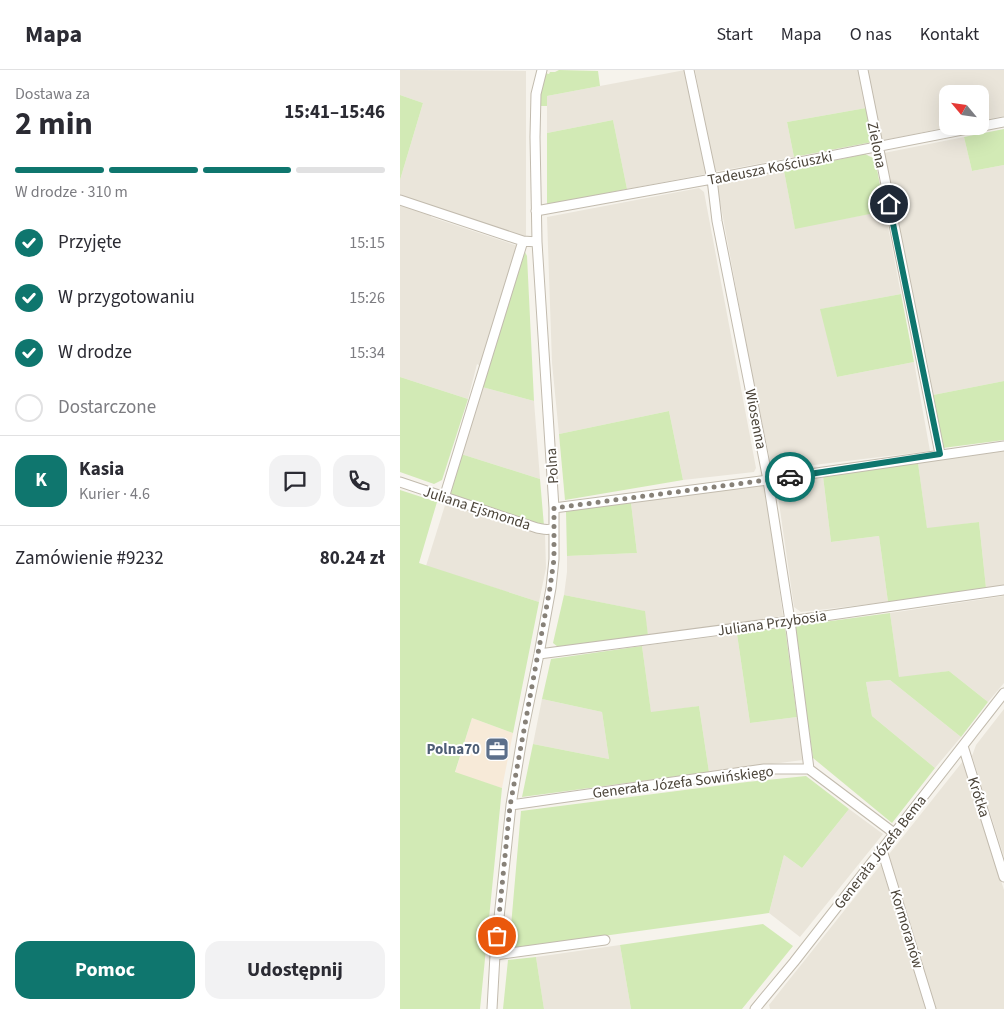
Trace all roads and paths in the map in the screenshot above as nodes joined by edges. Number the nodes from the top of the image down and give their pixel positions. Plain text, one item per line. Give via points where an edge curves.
1 (542, 70) edge
2 (689, 70) edge
3 (863, 70) edge
4 (1004, 122) edge
5 (877, 147) junction
6 (712, 179) junction
7 (400, 200) edge
8 (536, 211) junction
9 (523, 241) junction
10 (537, 242) junction
11 (1004, 446) edge
12 (940, 454) junction
13 (768, 480) junction
14 (400, 482) edge
15 (444, 498) junction
16 (554, 508) junction
17 (553, 528) junction
18 (1004, 590) edge
19 (790, 621) junction
20 (539, 654) junction
21 (1004, 693) edge
22 (962, 746) junction
23 (809, 769) junction
24 (510, 806) junction
25 (894, 834) junction
26 (882, 850) junction
27 (1004, 876) edge
28 (605, 940) dead end
29 (495, 955) junction
30 (492, 1009) edge
31 (755, 1009) edge
32 (932, 1009) edge

1 - 8 street, Polna via 536,94
2 - 6 street, Wiosenna
3 - 5 street, Zielona
4 - 5 street, Tadeusza Kościuszki
5 - 6 street, Tadeusza Kościuszki
5 - 12 street, Zielona
6 - 8 street, Tadeusza Kościuszki
6 - 13 street, Wiosenna via 717,221
7 - 9 street
8 - 10 street, Polna
9 - 10 street
9 - 15 street
10 - 16 street, Polna
11 - 12 street
12 - 13 street
13 - 16 street
13 - 19 street, Wiosenna
14 - 15 street, Juliana Ejsmonda
15 - 17 street, Juliana Ejsmonda via 537,528
16 - 17 street, Polna
17 - 20 street, Polna via 552,578
18 - 19 street, Juliana Przybosia
19 - 20 street, Juliana Przybosia
19 - 23 street, Wiosenna
20 - 24 street, Polna
21 - 22 street, Generała Józefa Bema
22 - 25 street, Generała Józefa Bema
22 - 27 street, Krótka
23 - 24 street, Generała Józefa Sowińskiego via 764,769
23 - 25 street
24 - 29 street, Polna
25 - 26 street, Generała Józefa Bema
26 - 31 street, Generała Józefa Bema
26 - 32 street, Kormoranów
28 - 29 street
29 - 30 street, Polna

